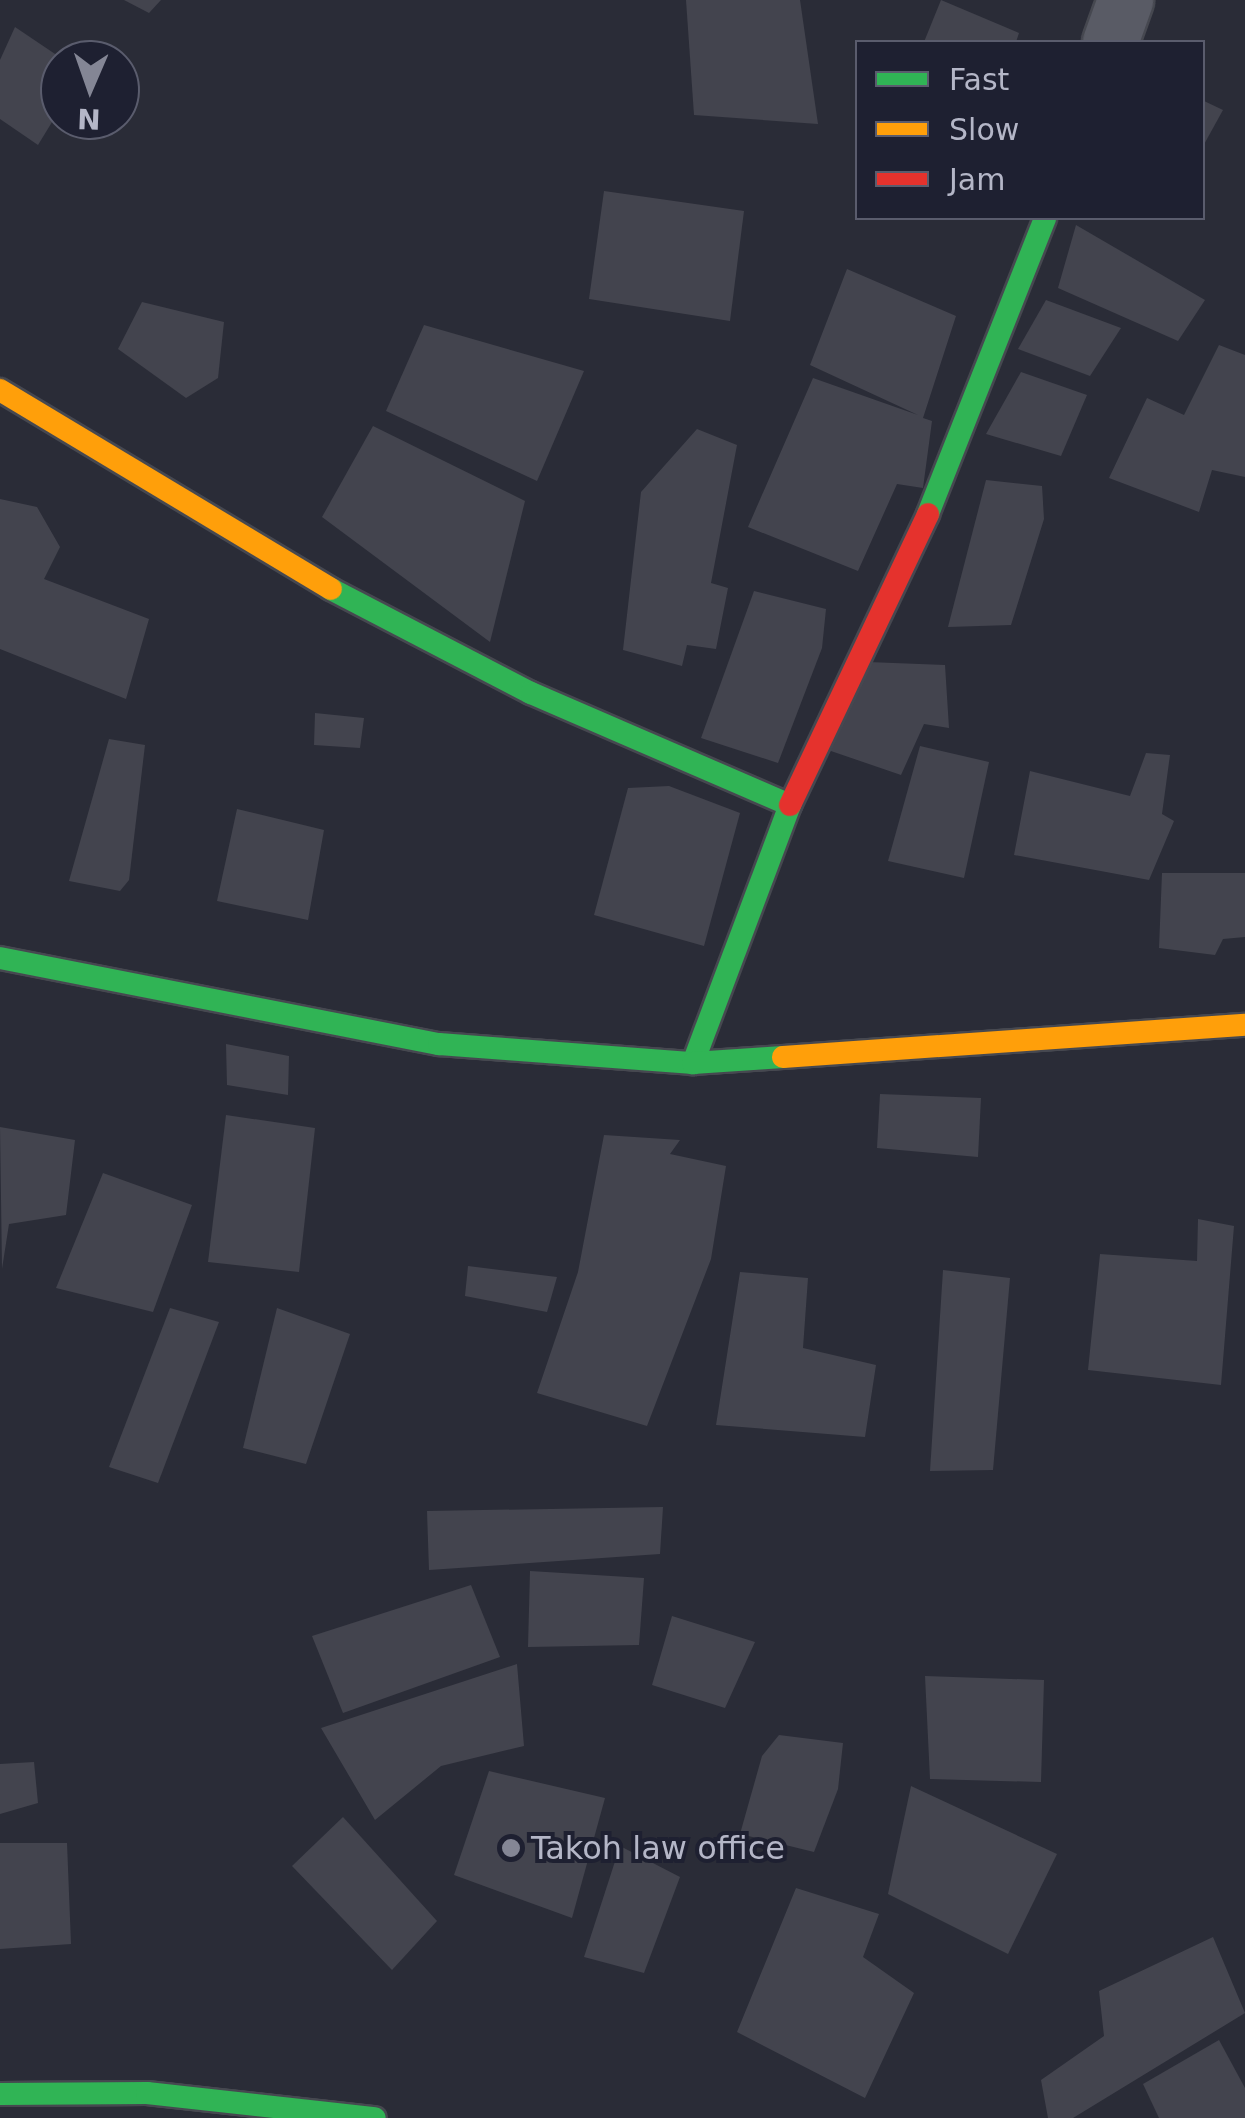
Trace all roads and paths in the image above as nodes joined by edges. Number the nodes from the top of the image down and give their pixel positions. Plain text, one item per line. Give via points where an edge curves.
1 (1124, 0) edge
2 (1111, 40) edge
3 (1045, 220) edge
4 (0, 390) edge
5 (790, 804) junction
6 (0, 958) edge
7 (1245, 1025) edge
8 (693, 1063) junction
9 (0, 2094) edge
10 (375, 2118) edge

1 - 2 street
3 - 5 main road via 931,508
4 - 5 main road via 358,605 532,693
5 - 8 main road
6 - 8 main road via 438,1044
7 - 8 main road
9 - 10 main road via 148,2093

